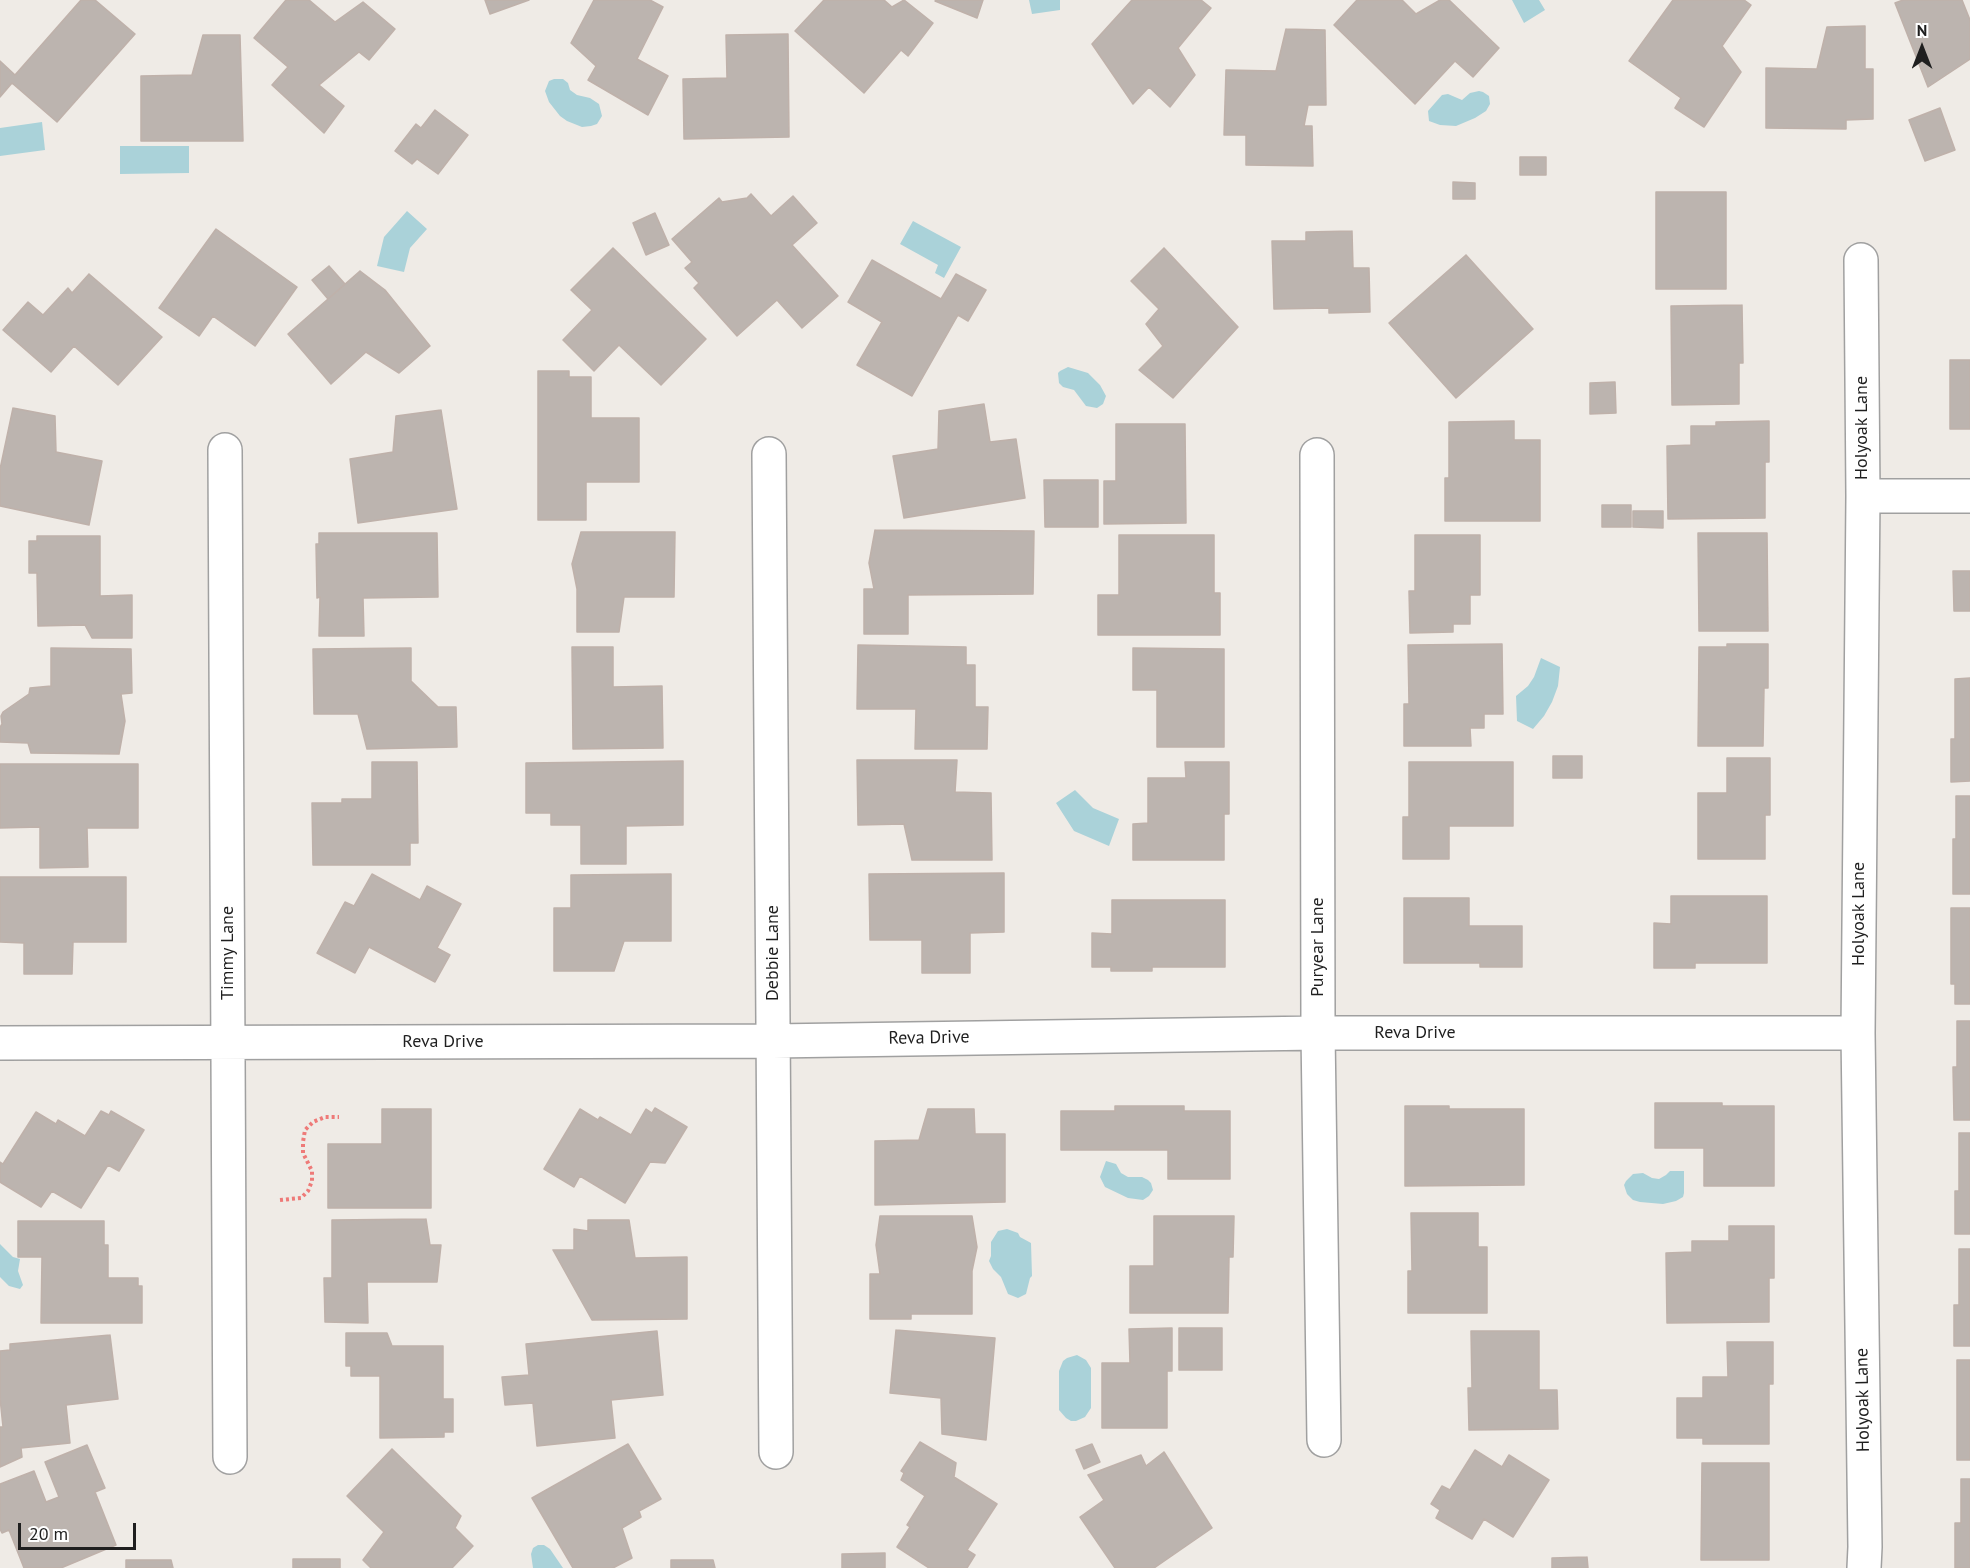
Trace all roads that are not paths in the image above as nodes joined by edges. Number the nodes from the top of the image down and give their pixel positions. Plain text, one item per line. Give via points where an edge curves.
1 (1861, 260) dead end
2 (225, 450) dead end
3 (769, 454) dead end
4 (1317, 454) dead end
5 (1863, 496) junction
6 (1970, 496) edge
7 (1318, 1033) junction
8 (1858, 1033) junction
9 (773, 1041) junction
10 (228, 1042) junction
11 (0, 1043) edge
12 (1324, 1440) dead end
13 (776, 1452) dead end
14 (230, 1457) dead end
15 (1864, 1568) edge

1 - 5 street, Holyoak Lane
2 - 10 street, Timmy Lane
3 - 9 street, Debbie Lane
4 - 7 street, Puryear Lane
5 - 6 street
5 - 8 street, Holyoak Lane
7 - 8 street, Reva Drive
7 - 9 street, Reva Drive
7 - 12 street, Puryear Lane
8 - 15 street, Holyoak Lane
9 - 10 street, Reva Drive
9 - 13 street, Debbie Lane
10 - 11 street, Reva Drive
10 - 14 street, Timmy Lane

